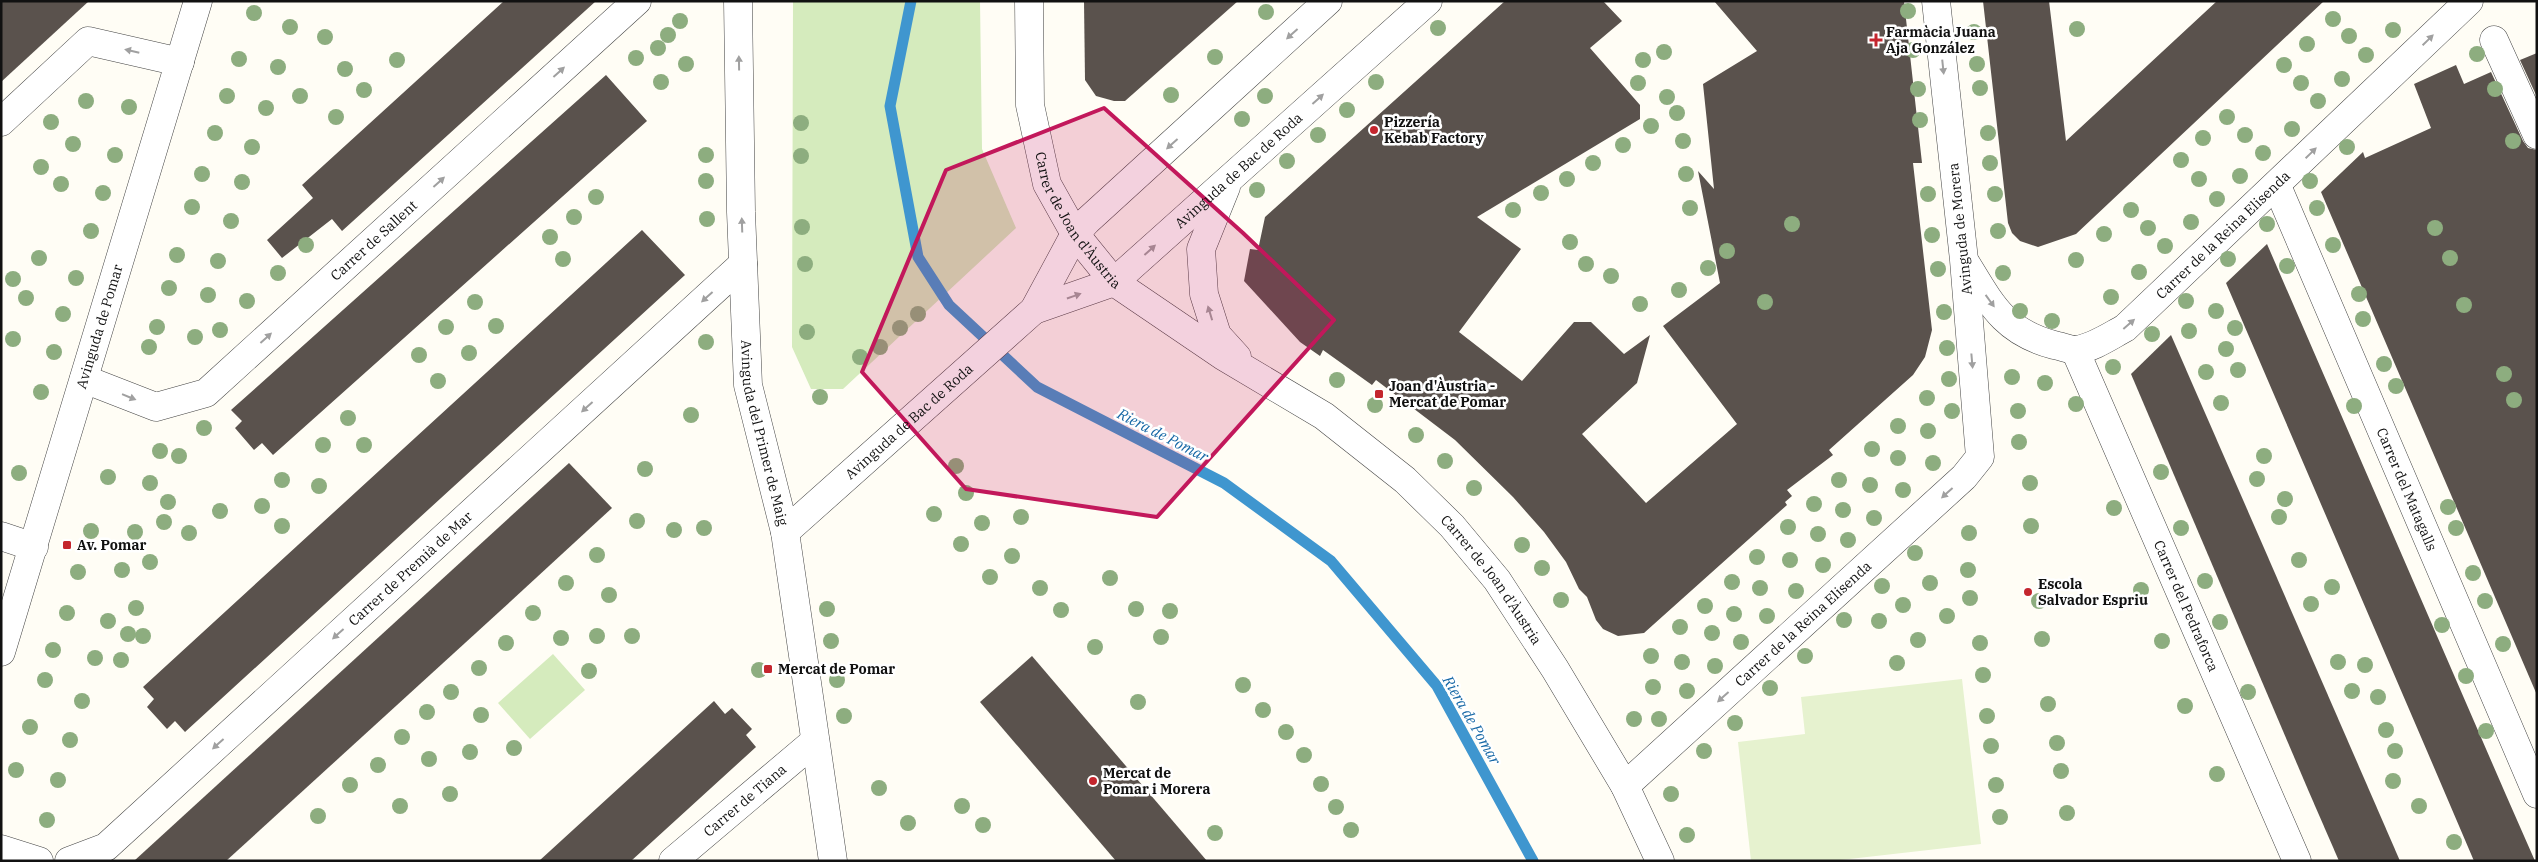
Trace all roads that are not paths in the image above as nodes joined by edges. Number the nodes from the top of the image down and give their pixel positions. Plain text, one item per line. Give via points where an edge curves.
1 (198, 1) edge
2 (637, 1) edge
3 (738, 1) edge
4 (1029, 1) edge
5 (1328, 1) edge
6 (1428, 1) edge
7 (1936, 1) edge
8 (2469, 1) edge
9 (2494, 40) dead end
10 (180, 62) junction
11 (1, 122) edge
12 (2537, 135) edge
13 (1230, 178) junction
14 (2277, 186) junction
15 (1074, 234) junction
16 (1964, 260) junction
17 (743, 264) junction
18 (1114, 282) junction
19 (1034, 310) junction
20 (2075, 350) junction
21 (1246, 367) junction
22 (84, 379) junction
23 (1980, 457) joint
24 (785, 532) junction
25 (1, 536) edge
26 (34, 547) junction
27 (1, 652) edge
28 (815, 741) junction
29 (1625, 786) junction
30 (2537, 794) edge
31 (1, 849) edge
32 (40, 861) edge
33 (70, 861) edge
34 (673, 861) edge
35 (833, 861) edge
36 (1660, 861) edge
37 (2297, 861) edge

1 - 10 street, Avinguda de Pomar
22 -> 2 street, Carrer de Sallent via 156,407 206,393
17 -> 3 street, Avinguda del Primer de Maig
4 - 15 street, Carrer de Joan d'Àustria via 1030,105 1047,184
5 -> 15 street, Avinguda de Bac de Roda
13 -> 6 street, Avinguda de Bac de Roda
7 -> 16 street, Avinguda de Morera
14 -> 8 street, Carrer de la Reina Elisenda
9 - 12 street
10 -> 11 street via 88,41
10 - 22 street, Avinguda de Pomar
18 -> 13 street, Avinguda de Bac de Roda
21 -> 13 street, Carrer de Joan d'Àustria via 1217,335 1204,294 1201,249
20 -> 14 street, Carrer de la Reina Elisenda via 2096,344 2125,328
14 - 30 street, Carrer del Matagalls
15 - 18 street, Carrer de Joan d'Àustria
15 - 19 street, Avinguda de Bac de Roda
16 -> 20 street via 1990,302 2011,327 2037,340
16 -> 23 street, Avinguda de Morera
17 - 24 street, Avinguda del Primer de Maig via 748,385
17 -> 33 street, Carrer de Premià de Mar via 106,846
19 -> 18 street, Avinguda de Bac de Roda
18 - 21 street, Carrer de Joan d'Àustria via 1209,347
19 - 24 street, Avinguda de Bac de Roda
20 - 37 street, Carrer del Pedraforca
21 - 29 street, Carrer de Joan d'Àustria via 1324,416 1404,480 1452,526 1496,580 1555,669
22 - 26 street, Avinguda de Pomar
23 -> 29 street, Carrer de la Reina Elisenda via 1964,477
24 - 28 street, Avinguda del Primer de Maig
25 - 26 street
26 - 27 street, Avinguda de Pomar
28 - 34 street, Carrer de Tiana
28 - 35 street, Avinguda del Primer de Maig
29 - 36 street, Carrer de Joan d'Àustria
31 - 32 street

